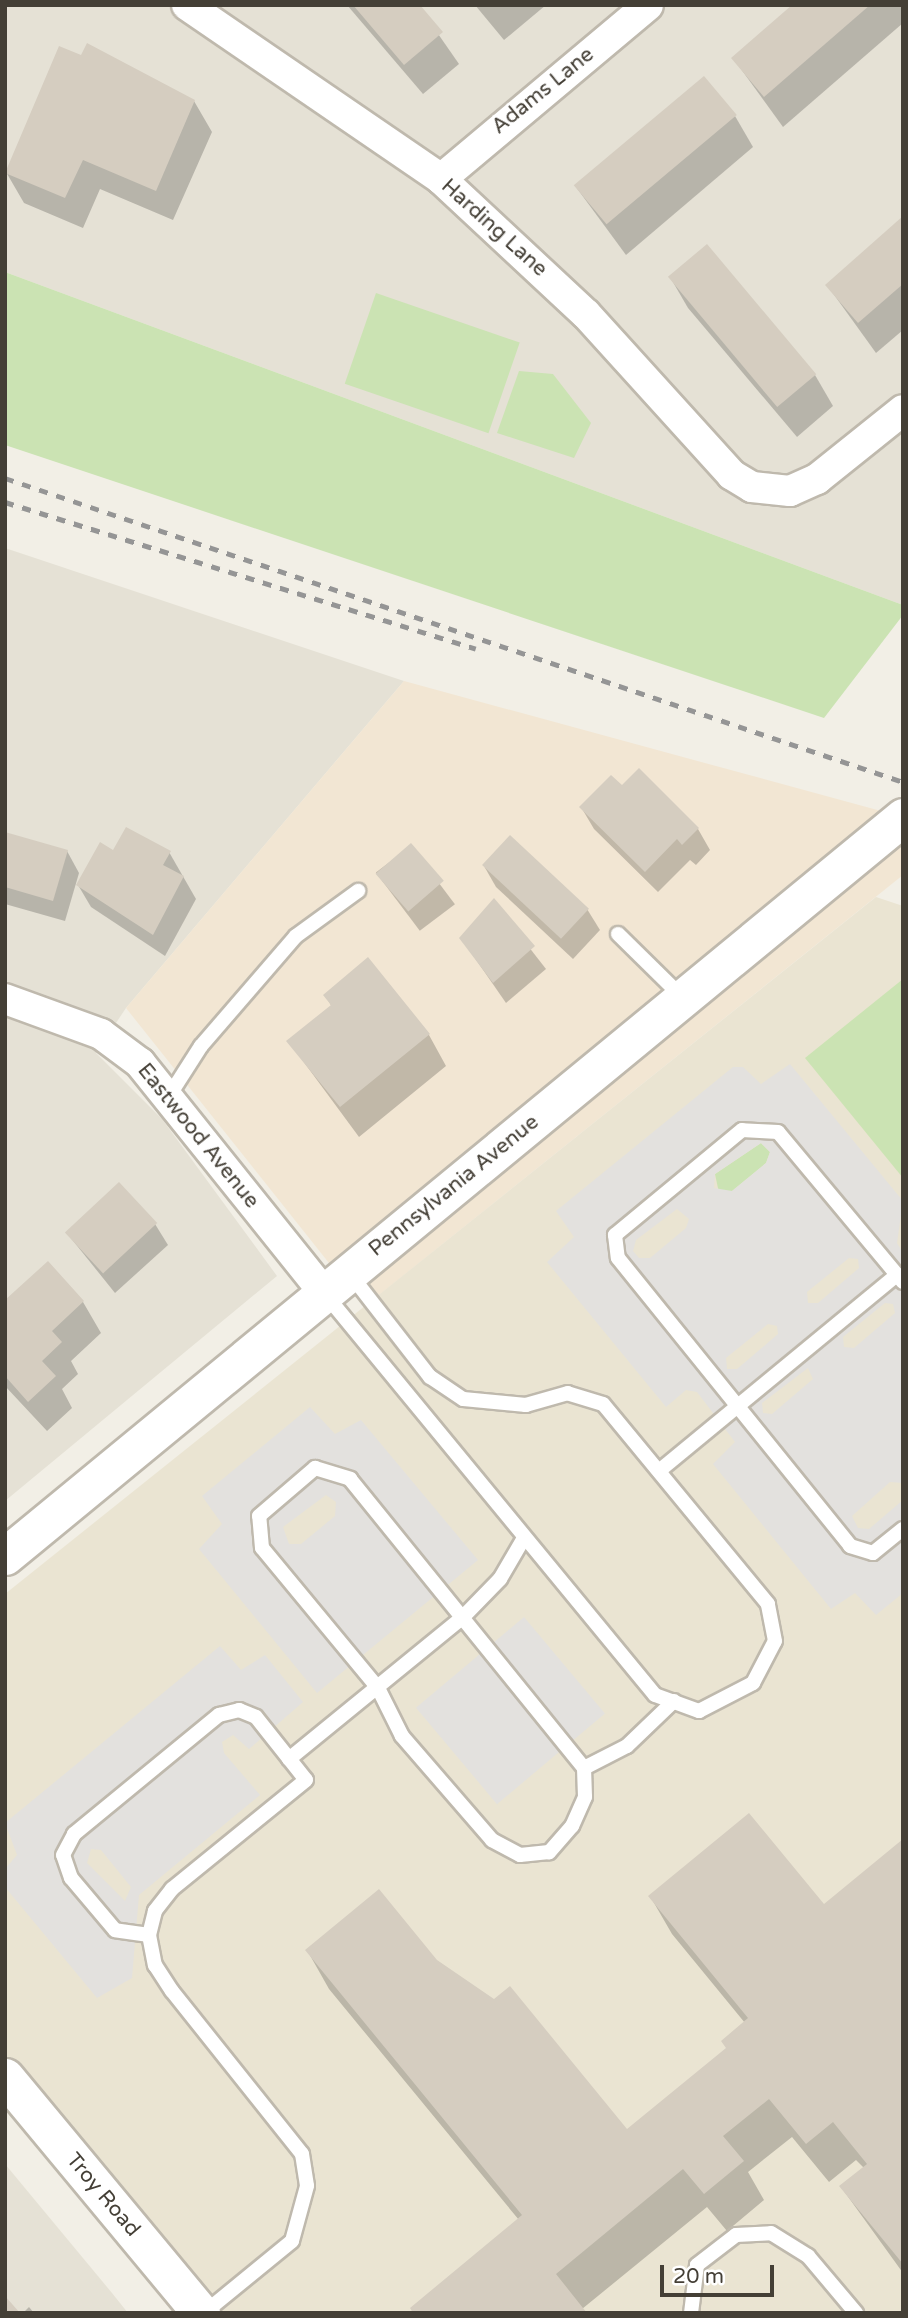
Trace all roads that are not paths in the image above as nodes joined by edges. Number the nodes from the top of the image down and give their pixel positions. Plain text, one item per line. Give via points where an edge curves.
1 (187, 5) edge
2 (648, 5) edge
3 (441, 179) junction
4 (903, 410) edge
5 (903, 817) edge
6 (358, 891) dead end
7 (618, 934) dead end
8 (683, 998) junction
9 (5, 999) edge
10 (169, 1096) junction
11 (900, 1278) edge
12 (336, 1283) junction
13 (736, 1409) junction
14 (659, 1471) junction
15 (903, 1529) edge
16 (524, 1538) junction
17 (5, 1556) edge
18 (463, 1617) junction
19 (378, 1688) junction
20 (674, 1701) junction
21 (289, 1759) junction
22 (584, 1768) junction
23 (149, 1935) junction
24 (5, 2077) edge
25 (203, 2313) edge
26 (691, 2313) edge
27 (856, 2313) edge

1 - 3 street, Harding Lane
2 - 3 street, Adams Lane
3 - 4 street, Harding Lane via 586,314 732,475 765,491 790,491 817,479
5 - 8 street, Pennsylvania Avenue
6 - 10 lane via 296,936 201,1046
7 - 8 lane
8 - 12 street, Pennsylvania Avenue
9 - 10 street, Eastwood Avenue via 101,1034 140,1063
10 - 12 street, Eastwood Avenue
11 - 13 lane
11 - 13 lane via 778,1132 742,1130 615,1235 618,1258
12 - 14 lane via 430,1377 463,1399 526,1405 568,1393 603,1404
12 - 16 lane
12 - 17 street, Pennsylvania Avenue
13 - 14 lane
13 - 15 lane via 850,1546 873,1553
14 - 20 lane via 768,1604 775,1642 753,1683 699,1711
16 - 18 lane via 500,1579
16 - 20 lane via 655,1695
18 - 19 lane
18 - 19 lane via 350,1479 315,1468 259,1516 262,1548
18 - 22 lane
19 - 21 lane
19 - 22 lane via 402,1736 492,1840 520,1855 549,1852 572,1826 585,1797
20 - 22 lane via 627,1746
21 - 23 lane via 306,1780 172,1889 155,1911
21 - 23 lane via 256,1717 239,1710 219,1715 74,1834 63,1855 71,1878 115,1930
23 - 25 lane via 155,1965 172,1991 302,2154 307,2186 292,2241
24 - 25 street, Troy Road
26 - 27 lane via 697,2265 736,2235 771,2233 808,2256

